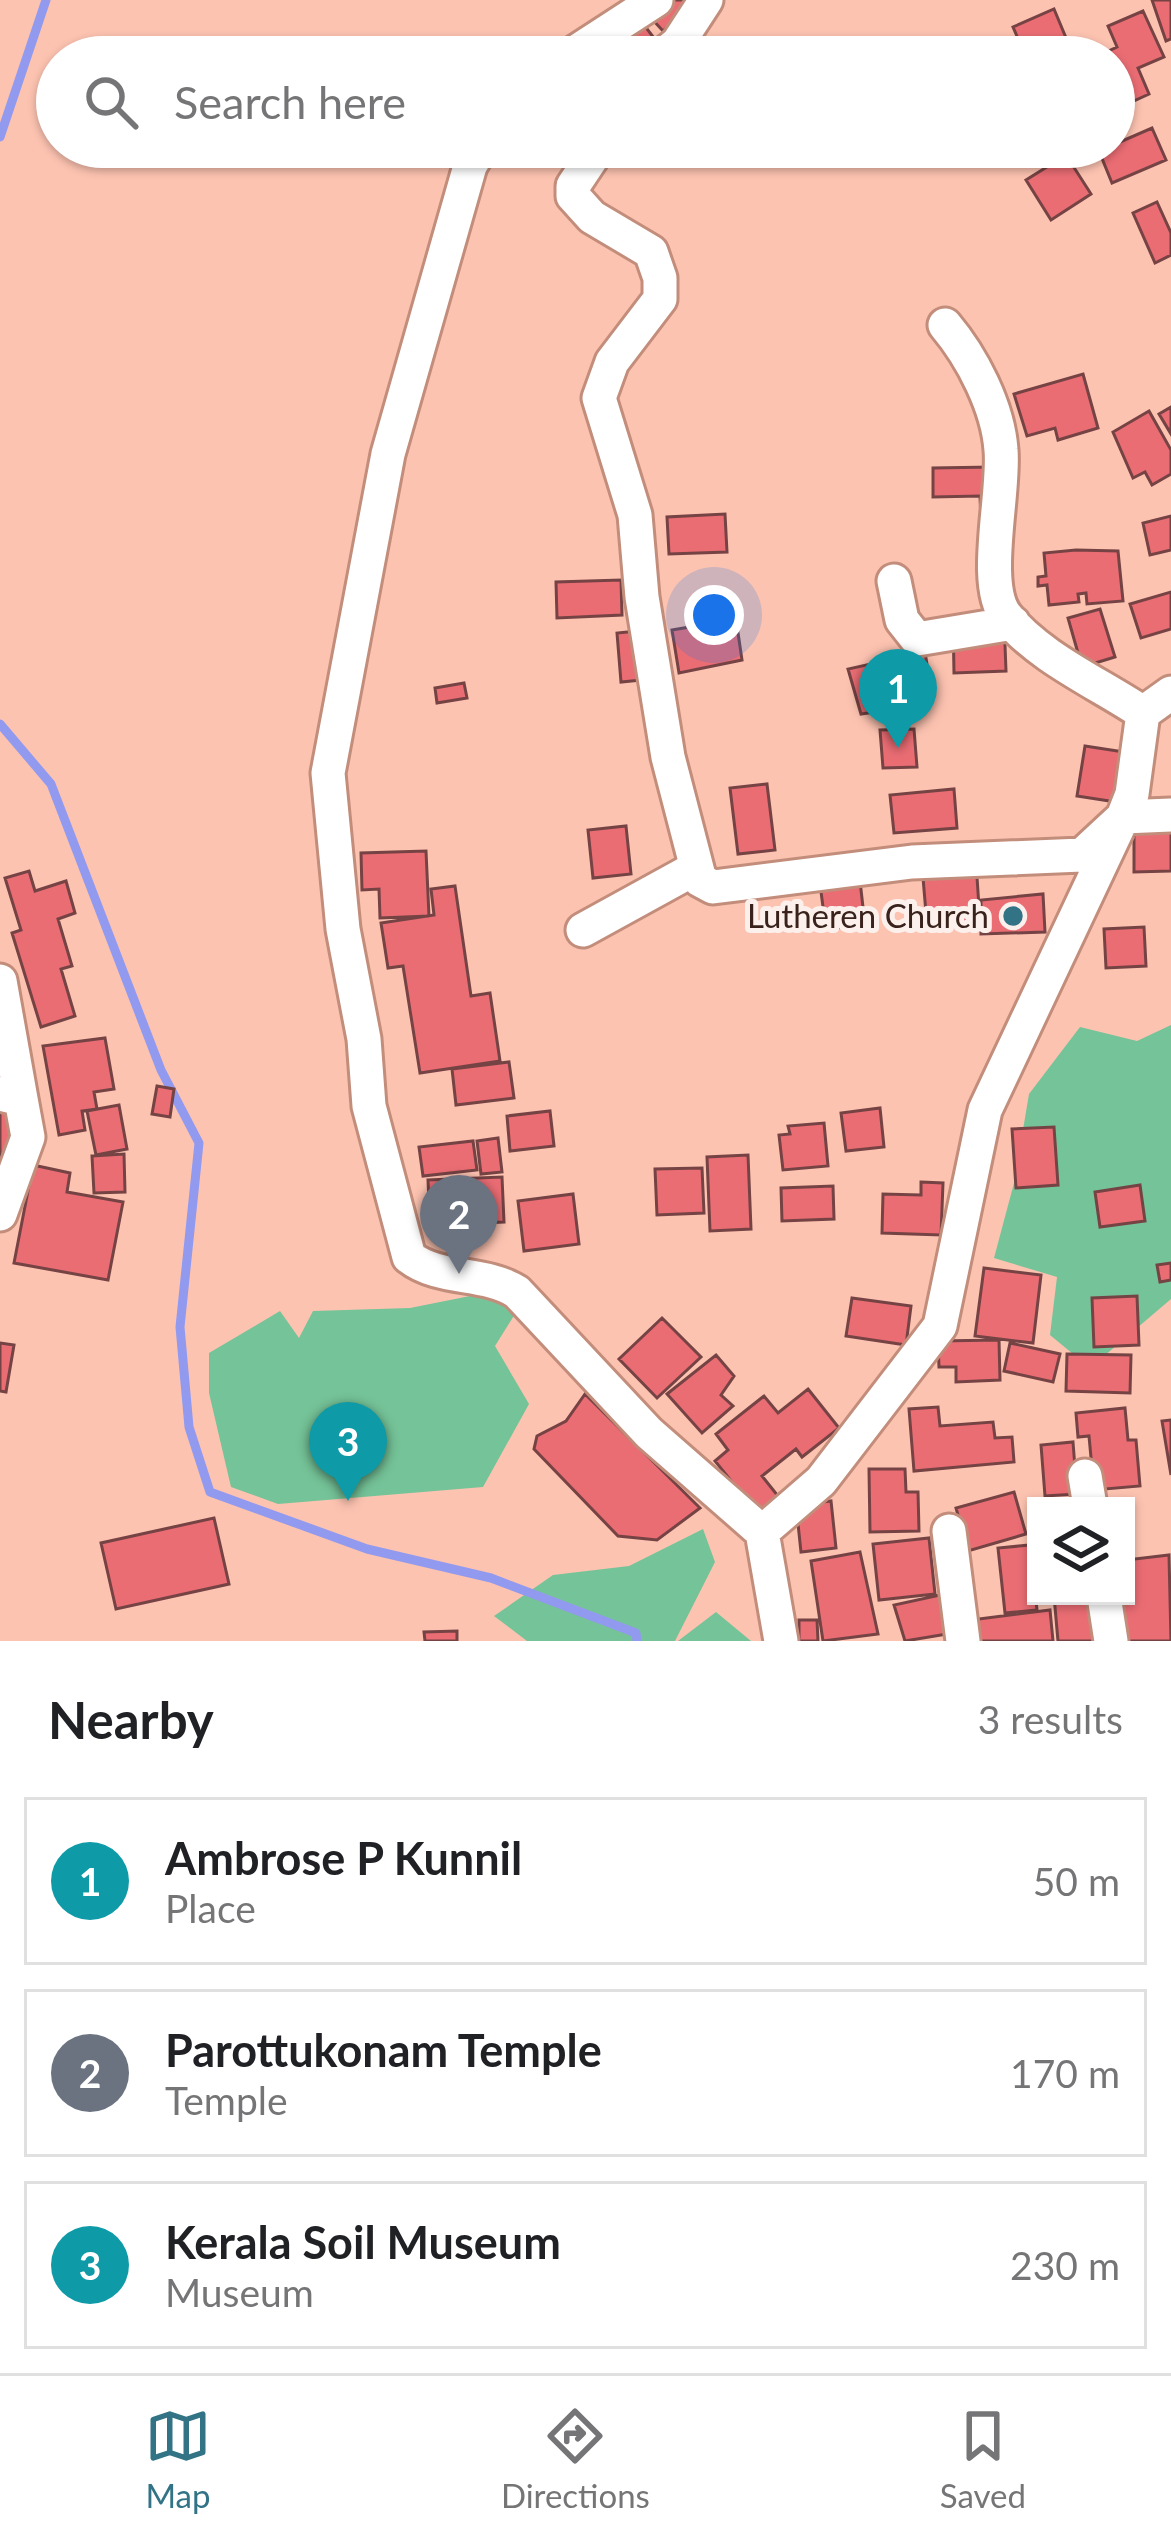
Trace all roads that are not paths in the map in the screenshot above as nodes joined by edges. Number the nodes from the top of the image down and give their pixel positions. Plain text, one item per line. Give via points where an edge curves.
1 (656, 0) edge
2 (706, 0) edge
3 (600, 36) edge
4 (683, 36) edge
5 (469, 168) edge
6 (585, 168) edge
7 (945, 325) dead end
8 (894, 580) dead end
9 (1013, 623) junction
10 (1157, 703) edge
11 (1171, 815) edge
12 (1124, 817) junction
13 (694, 869) junction
14 (583, 930) dead end
15 (0, 981) edge
16 (11, 1097) edge
17 (0, 1214) edge
18 (949, 1531) dead end
19 (762, 1532) junction
20 (1105, 1605) edge
21 (781, 1641) edge
22 (963, 1641) edge
23 (1111, 1641) edge

1 - 3 street
2 - 4 street
5 - 19 street via 388,454 328,773 369,1106 409,1256 517,1292 649,1433
6 - 13 street via 573,196 651,252 660,278 660,299 612,362 598,398 635,515 655,681
7 - 9 street via 969,353 1001,445 994,575 998,602
8 - 9 street via 902,620 917,639
9 - 10 street
10 - 12 street
11 - 12 street
12 - 13 street via 1082,854 912,862 713,887
12 - 19 street via 985,1111 940,1326 821,1481
13 - 14 street
15 - 16 street
16 - 17 street via 28,1137
18 - 22 street
19 - 21 street
20 - 23 street

